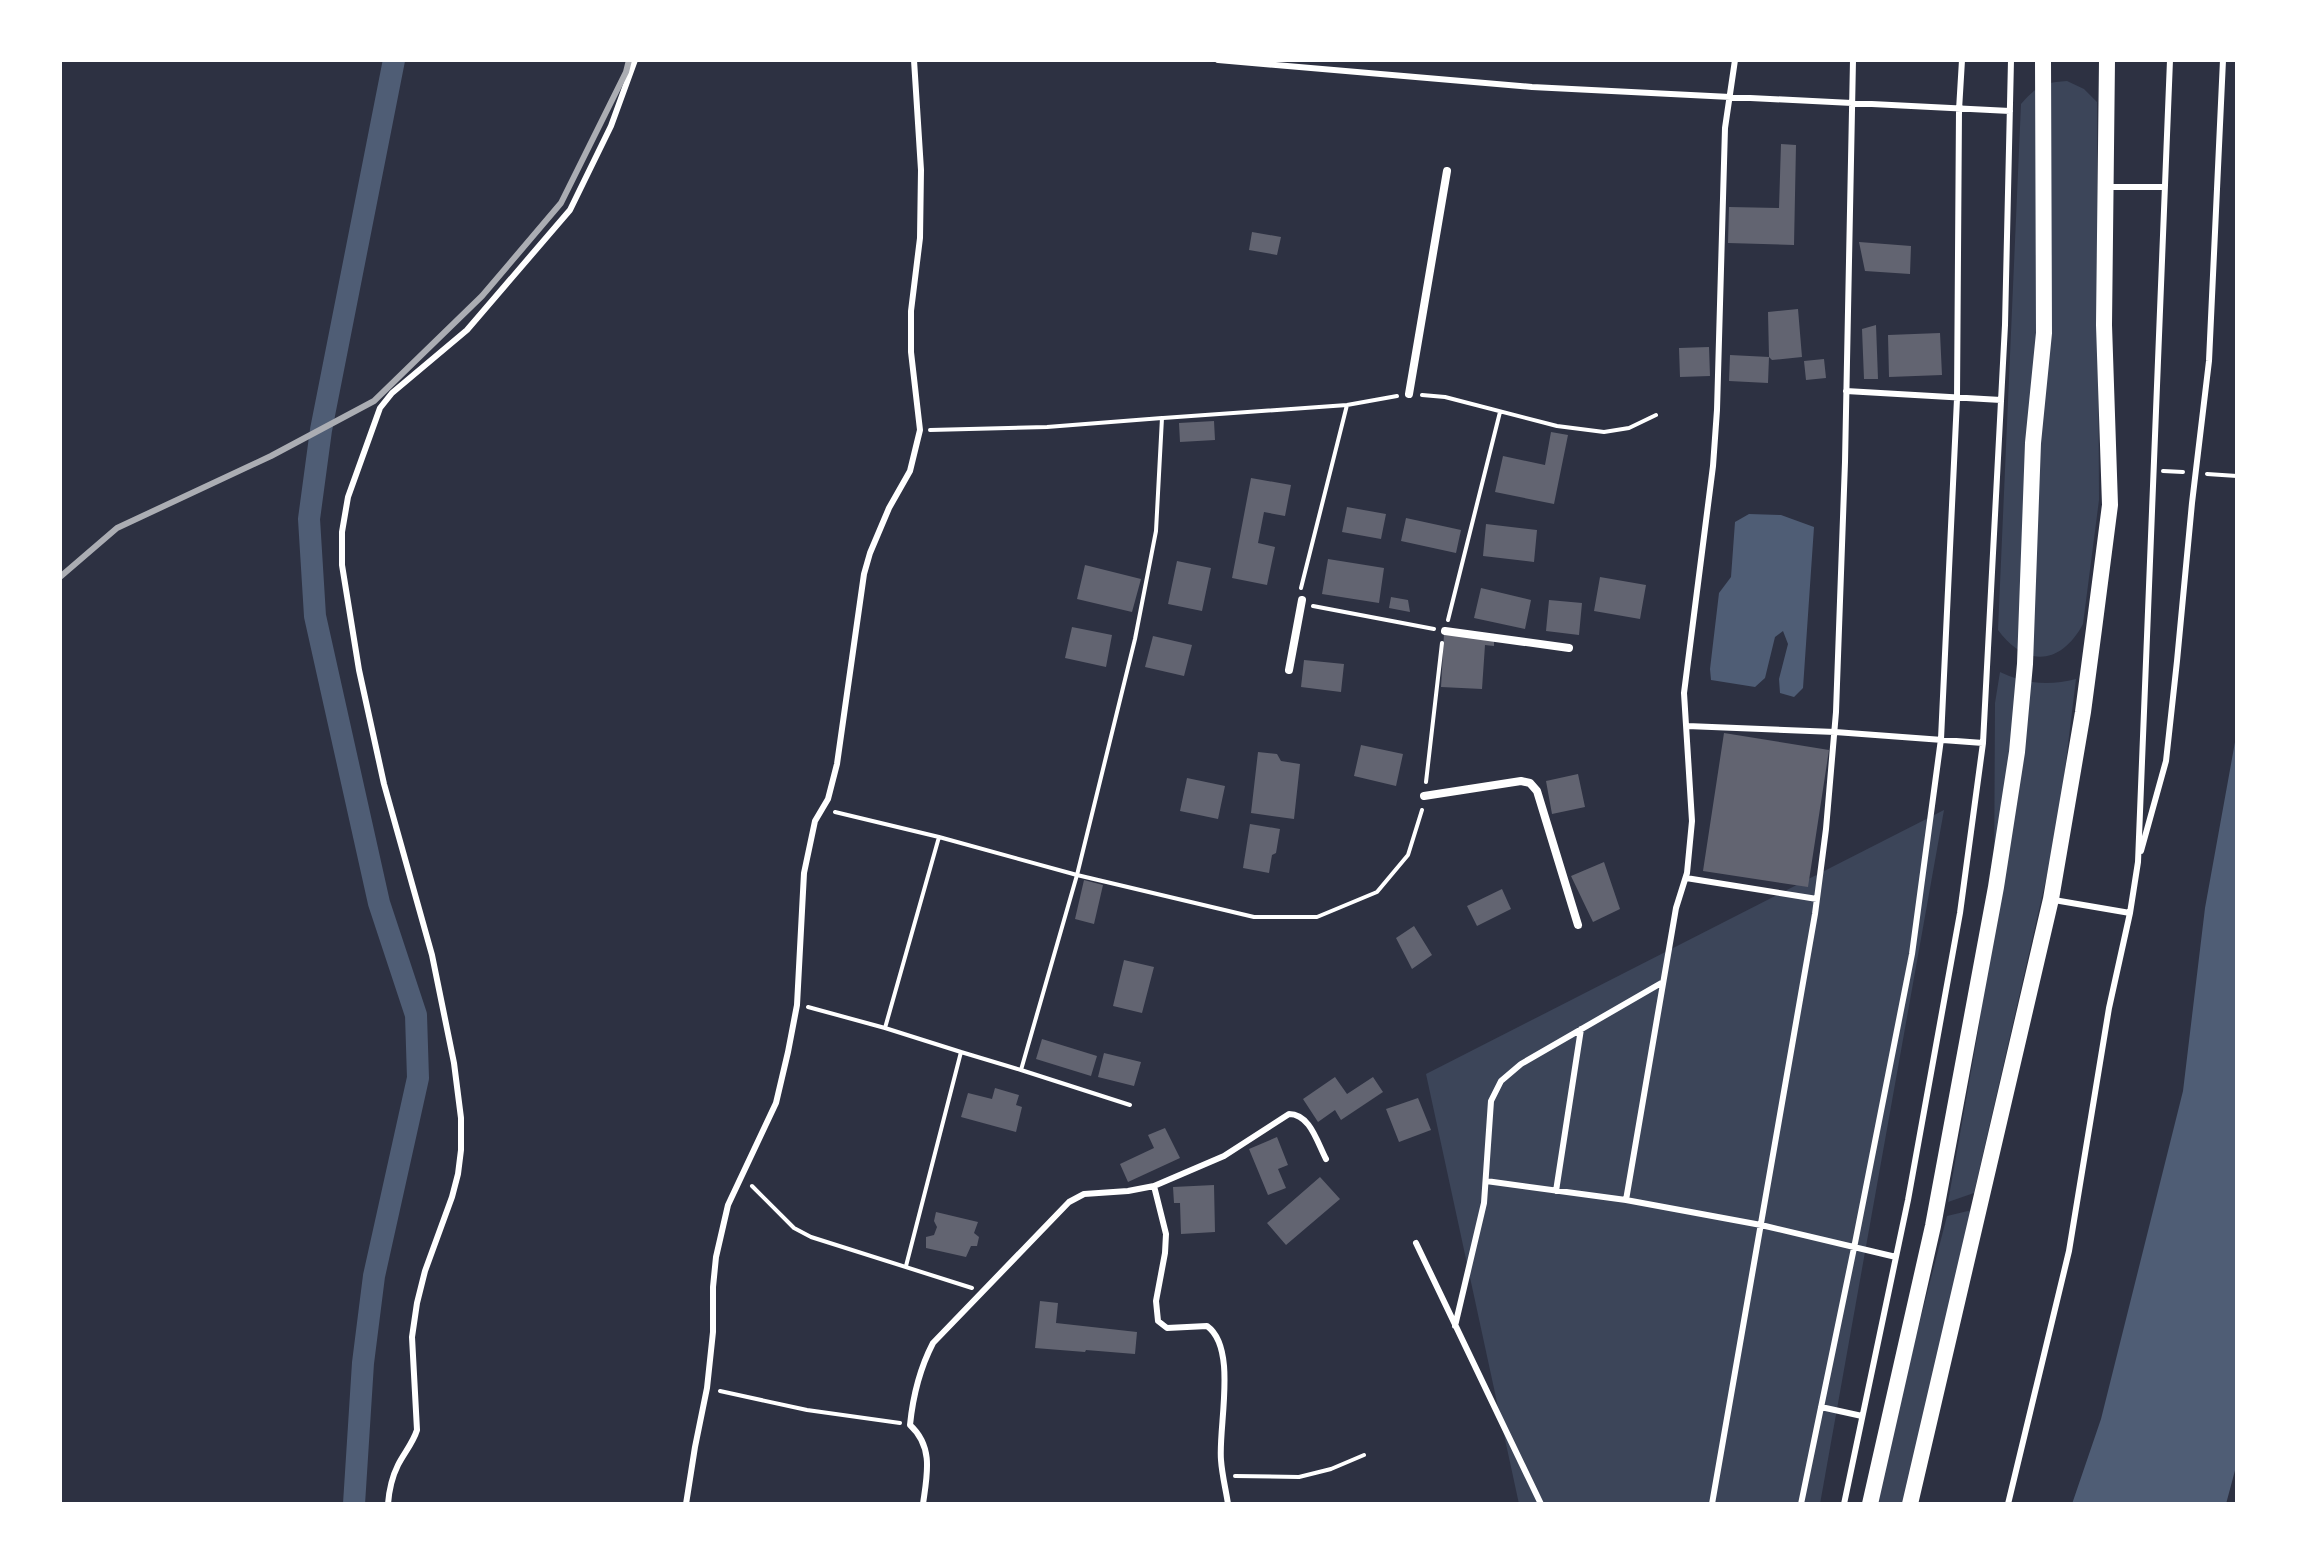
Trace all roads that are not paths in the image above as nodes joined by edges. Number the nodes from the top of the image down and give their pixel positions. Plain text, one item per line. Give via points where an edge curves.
1 (635, 60) edge
2 (914, 60) edge
3 (1218, 60) edge
4 (1735, 60) edge
5 (1853, 60) edge
6 (1962, 60) edge
7 (2011, 60) edge
8 (2043, 60) edge
9 (2107, 60) edge
10 (2170, 60) edge
11 (2223, 60) edge
12 (1729, 98) junction
13 (1854, 103) junction
14 (1959, 110) junction
15 (2010, 111) junction
16 (1447, 171) dead end
17 (2164, 187) junction
18 (2106, 188) junction
19 (1846, 391) junction
20 (1409, 394) road end
21 (1957, 399) junction
22 (2001, 400) junction
23 (1302, 600) road end
24 (1445, 631) road end
25 (1569, 648) dead end
26 (1289, 670) dead end
27 (1687, 726) junction
28 (1835, 732) junction
29 (1941, 739) junction
30 (1983, 743) junction
31 (1424, 796) road end
32 (2138, 862) junction
33 (1686, 878) junction
34 (1817, 899) junction
35 (2051, 899) junction
36 (2130, 913) junction
37 (1578, 925) dead end
38 (1663, 982) junction
39 (1581, 1029) junction
40 (1326, 1159) dead end
41 (1486, 1181) junction
42 (1154, 1186) junction
43 (1556, 1191) junction
44 (1626, 1200) junction
45 (1761, 1225) junction
46 (1416, 1243) dead end
47 (1854, 1248) junction
48 (1896, 1257) junction
49 (1455, 1326) junction
50 (1821, 1407) junction
51 (1862, 1416) junction
52 (388, 1504) edge
53 (686, 1504) edge
54 (923, 1504) edge
55 (1228, 1504) edge
56 (1541, 1504) edge
57 (1712, 1504) edge
58 (1801, 1504) edge
59 (1844, 1504) edge
60 (1870, 1504) edge
61 (1910, 1504) edge
62 (2008, 1504) edge

1 - 52 lane via 611,126 570,210 467,330 380,408 348,497 342,532 342,565 359,670 384,784 432,955 461,1118 458,1174 425,1271 412,1337 417,1430 392,1479
2 - 53 lane via 921,170 911,352 920,430 910,471 889,508 864,574 837,764 804,873 797,1005 776,1103 728,1205 716,1257 707,1388
3 - 12 lane
4 - 12 lane
5 - 13 lane
6 - 14 lane
7 - 15 lane
8 - 60 main road via 2044,333 2017,752 1933,1226
9 - 18 main road
10 - 17 lane
11 - 32 lane via 2209,361 2166,761
12 - 13 lane
12 - 27 lane via 1717,410 1684,693
13 - 14 lane
13 - 19 lane
14 - 15 lane
14 - 21 lane
15 - 22 lane
16 - 20 street
17 - 18 lane
17 - 32 lane
18 - 35 main road via 2110,505
19 - 21 lane
19 - 28 lane
21 - 22 lane
21 - 29 lane
22 - 30 lane
23 - 26 street
24 - 25 street
27 - 28 lane
27 - 33 lane via 1692,821
28 - 29 lane
28 - 34 lane
29 - 30 lane
29 - 47 lane via 1912,954
30 - 48 lane via 1960,913
31 - 37 street via 1530,783 1537,791
32 - 36 lane
33 - 34 lane
33 - 38 lane
34 - 45 lane
35 - 36 lane
35 - 61 main road
36 - 62 lane via 2069,1251
38 - 39 lane
38 - 44 lane
39 - 41 lane via 1501,1081 1491,1101
39 - 43 lane
40 - 42 lane via 1307,1121 1289,1114 1224,1156
41 - 43 lane
41 - 49 lane
42 - 54 lane via 1084,1194 1069,1202 933,1343 913,1395 910,1425 925,1445 928,1461
42 - 55 lane via 1166,1234 1158,1321 1167,1328 1207,1326 1217,1337 1224,1360 1221,1459
43 - 44 lane
44 - 45 lane
45 - 47 lane
45 - 57 lane
46 - 49 lane
47 - 48 lane
47 - 50 lane
48 - 51 lane
49 - 56 lane
50 - 51 lane
50 - 58 lane
51 - 59 lane

